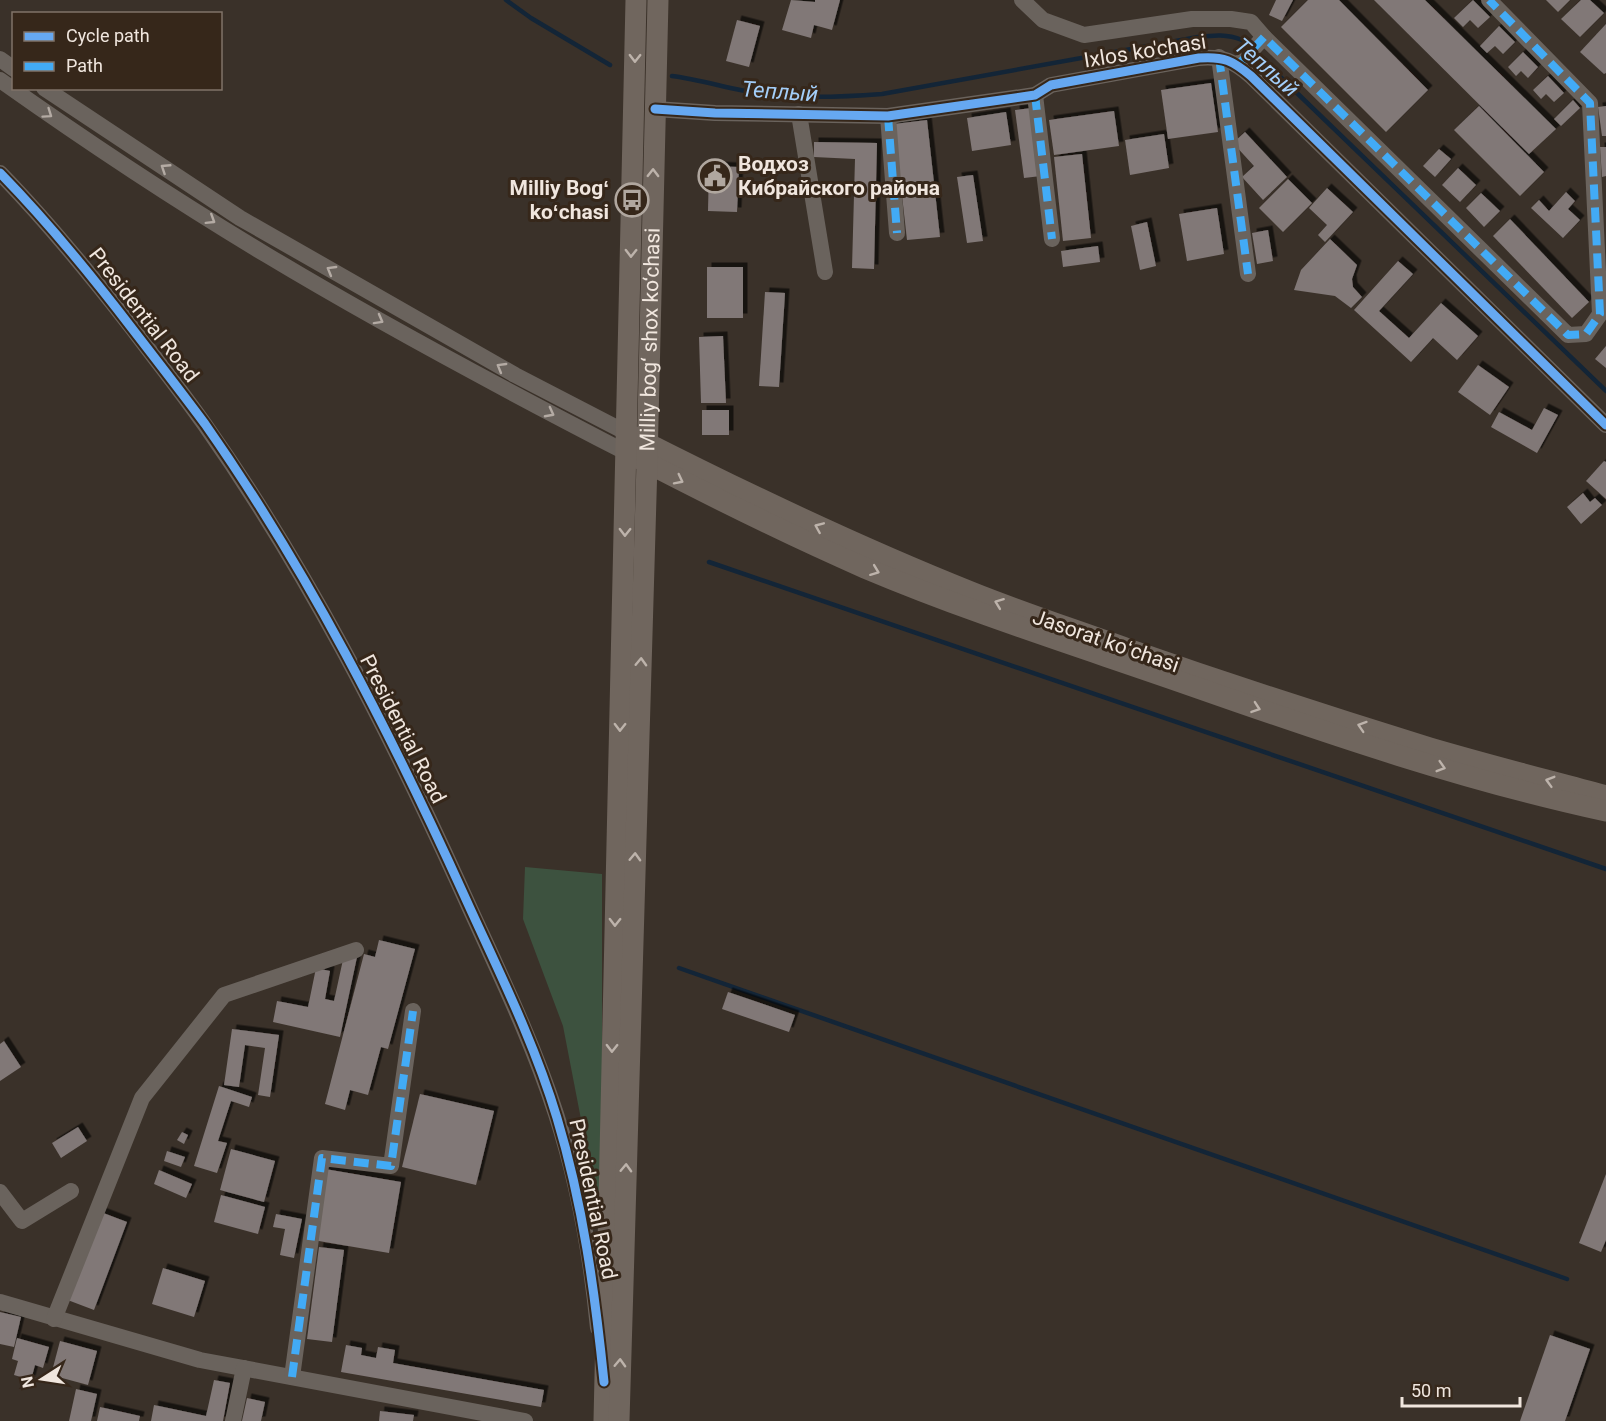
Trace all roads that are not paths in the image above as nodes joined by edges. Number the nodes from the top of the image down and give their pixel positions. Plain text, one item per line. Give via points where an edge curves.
1 (636, 0) edge
2 (658, 0) edge
3 (1022, 0) edge
4 (1489, 0) edge
5 (1264, 37) junction
6 (1219, 57) junction
7 (1238, 65) junction
8 (14, 90) edge
9 (47, 90) edge
10 (1035, 95) junction
11 (655, 109) junction
12 (799, 114) junction
13 (888, 116) junction
14 (0, 173) edge
15 (897, 233) dead end
16 (1052, 239) dead end
17 (825, 272) dead end
18 (1248, 274) dead end
19 (1606, 424) edge
20 (627, 443) junction
21 (646, 453) junction
22 (1606, 796) edge
23 (1606, 812) edge
24 (356, 950) dead end
25 (413, 1011) dead end
26 (71, 1191) dead end
27 (0, 1192) edge
28 (0, 1302) edge
29 (54, 1318) junction
30 (244, 1368) junction
31 (292, 1377) junction
32 (604, 1382) junction
33 (233, 1421) edge
34 (525, 1421) edge
35 (604, 1421) edge
36 (619, 1421) edge

1 -> 20 main road, Milliy bog‘ shox ko‘chasi
2 - 11 main road, Milliy bog‘ shox ko‘chasi
3 - 5 street via 1044,20 1084,35 1192,19 1231,19 1251,22
4 - 5 street via 1590,103 1600,314 1586,334 1568,335
5 - 7 street
6 - 7 street, Ixlos ko'chasi
6 - 10 street, Ixlos ko'chasi via 1052,85
6 - 18 street
7 - 19 street, Ixlos ko'chasi
8 -> 20 street via 265,254 378,320
20 -> 9 street via 240,218
10 - 13 street, Ixlos ko'chasi
10 - 16 street
11 - 12 street, Ixlos ko'chasi
21 -> 11 main road, Milliy bog‘ shox ko‘chasi
12 - 13 street, Ixlos ko'chasi
12 - 17 street
13 - 15 street
14 - 32 street, Presidential Road via 78,259 204,424 288,555 396,751 525,1031 556,1115 588,1247
20 - 21 main road, Jasorat koʻchasi
20 -> 32 main road, Milliy bog‘ shox ko‘chasi
22 -> 21 main road, Jasorat koʻchasi via 1398,738 1027,614 807,522 713,477
21 -> 23 main road, Jasorat koʻchasi via 864,567 989,616 1317,730 1540,797
36 -> 21 main road, Milliy bog‘ shox ko‘chasi
24 - 29 street via 224,995 142,1098
25 - 31 street via 390,1166 322,1158
26 - 27 street via 22,1221
28 - 29 street
29 - 30 street via 200,1360
30 - 31 street
30 - 33 street
31 - 34 street
32 - 35 main road, Milliy bog‘ shox ko‘chasi

